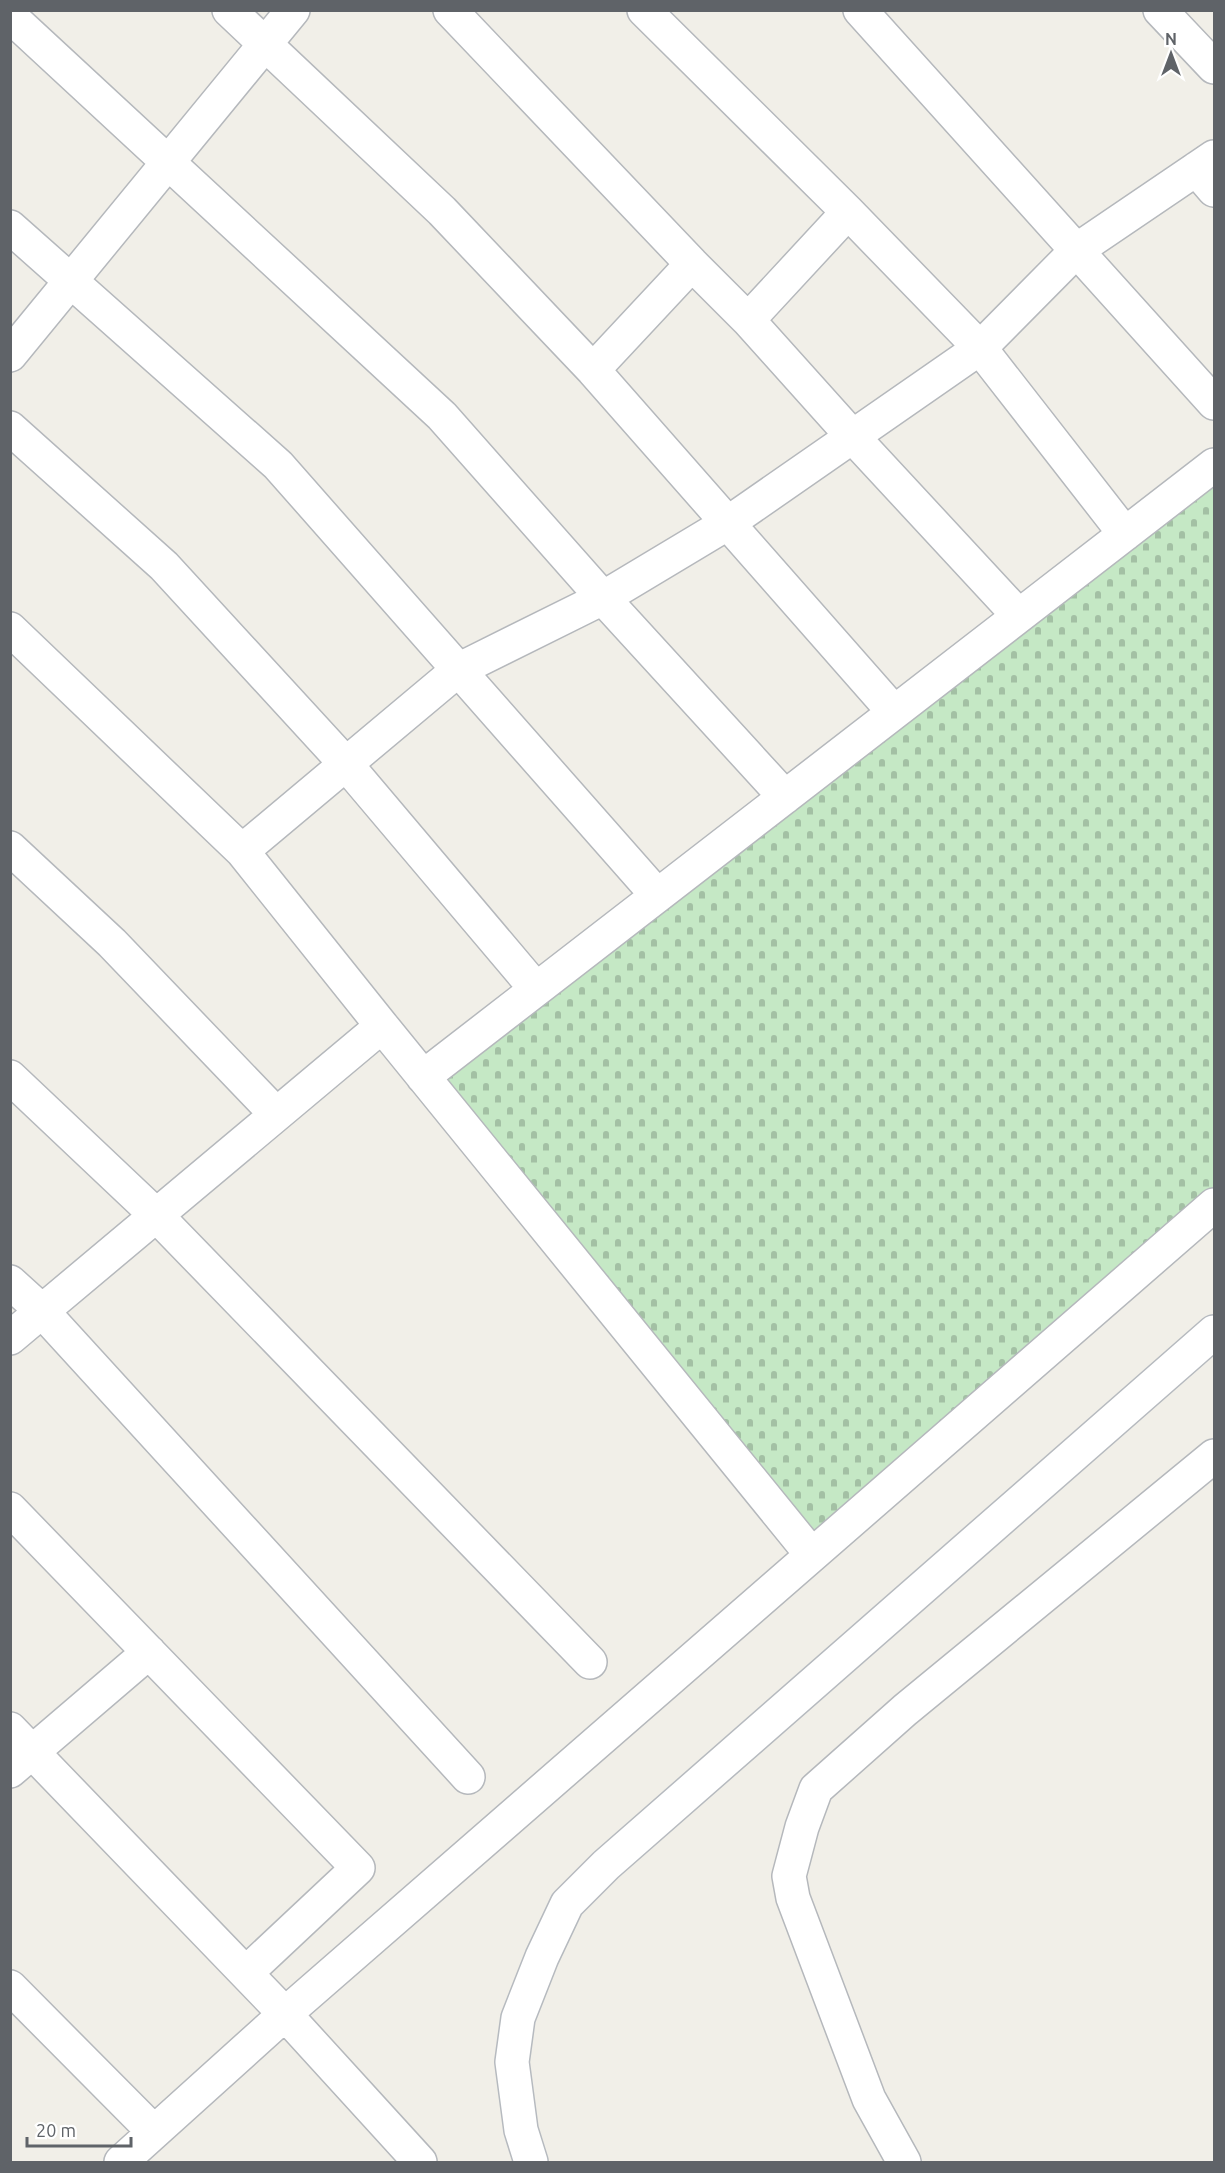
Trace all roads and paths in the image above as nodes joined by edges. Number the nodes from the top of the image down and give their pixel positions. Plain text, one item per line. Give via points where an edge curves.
1 (229, 10) edge
2 (293, 10) edge
3 (450, 10) edge
4 (644, 10) edge
5 (860, 10) edge
6 (1160, 10) edge
7 (10, 16) edge
8 (265, 43) junction
9 (1215, 68) edge
10 (168, 162) junction
11 (1208, 172) edge
12 (848, 212) junction
13 (10, 227) edge
14 (1077, 250) junction
15 (692, 264) junction
16 (71, 281) junction
17 (748, 320) junction
18 (980, 348) junction
19 (10, 356) edge
20 (593, 370) junction
21 (1215, 403) edge
22 (10, 428) edge
23 (853, 437) junction
24 (1215, 465) edge
25 (728, 524) junction
26 (1125, 534) junction
27 (603, 598) junction
28 (1019, 616) junction
29 (12, 634) edge
30 (458, 670) junction
31 (894, 712) junction
32 (345, 763) junction
33 (784, 796) junction
34 (10, 848) edge
35 (242, 850) junction
36 (657, 895) junction
37 (536, 989) junction
38 (382, 1026) junction
39 (10, 1077) edge
40 (423, 1077) junction
41 (276, 1114) junction
42 (1215, 1205) edge
43 (156, 1215) junction
44 (10, 1282) edge
45 (42, 1311) junction
46 (1215, 1332) edge
47 (10, 1338) edge
48 (1215, 1456) edge
49 (10, 1509) edge
50 (812, 1555) junction
51 (149, 1652) junction
52 (590, 1662) dead end
53 (18, 1751) edge
54 (468, 1777) dead end
55 (246, 1973) junction
56 (10, 1987) edge
57 (285, 2014) junction
58 (154, 2132) junction
59 (121, 2163) edge
60 (420, 2163) edge
61 (531, 2163) edge
62 (904, 2163) edge

1 - 8 street
2 - 8 street
3 - 15 street
4 - 12 street
5 - 14 street
6 - 9 street
7 - 10 street
8 - 10 street
8 - 20 street via 442,211
10 - 16 street
10 - 27 street via 442,416
11 - 14 street
12 - 17 street
12 - 18 street
13 - 16 street
14 - 18 street
14 - 21 street
15 - 17 street
15 - 20 street
16 - 19 street
16 - 30 street via 278,465
17 - 23 street
18 - 23 street
18 - 26 street
20 - 25 street
22 - 32 street via 164,566
23 - 25 street
23 - 28 street
24 - 26 street
25 - 27 street
25 - 31 street
26 - 28 street
27 - 30 street
27 - 33 street
28 - 31 street
29 - 35 street
30 - 32 street
30 - 36 street
31 - 33 street
32 - 35 street
32 - 37 street
33 - 36 street
34 - 41 street via 112,943
35 - 38 street
36 - 37 street
37 - 40 street
38 - 40 street
38 - 41 street
39 - 43 street
40 - 50 street
41 - 43 street
42 - 50 street
43 - 45 street
43 - 52 street
44 - 45 street
45 - 47 street
45 - 54 street
46 - 61 street via 606,1865 567,1904 518,2018 512,2062 521,2130
48 - 62 street via 905,1710 816,1789 789,1876 793,1898 869,2099
49 - 51 street
50 - 57 street
51 - 53 street
51 - 55 street via 358,1868
53 - 55 street
55 - 57 street
56 - 58 street
57 - 58 street
57 - 60 street
58 - 59 street

